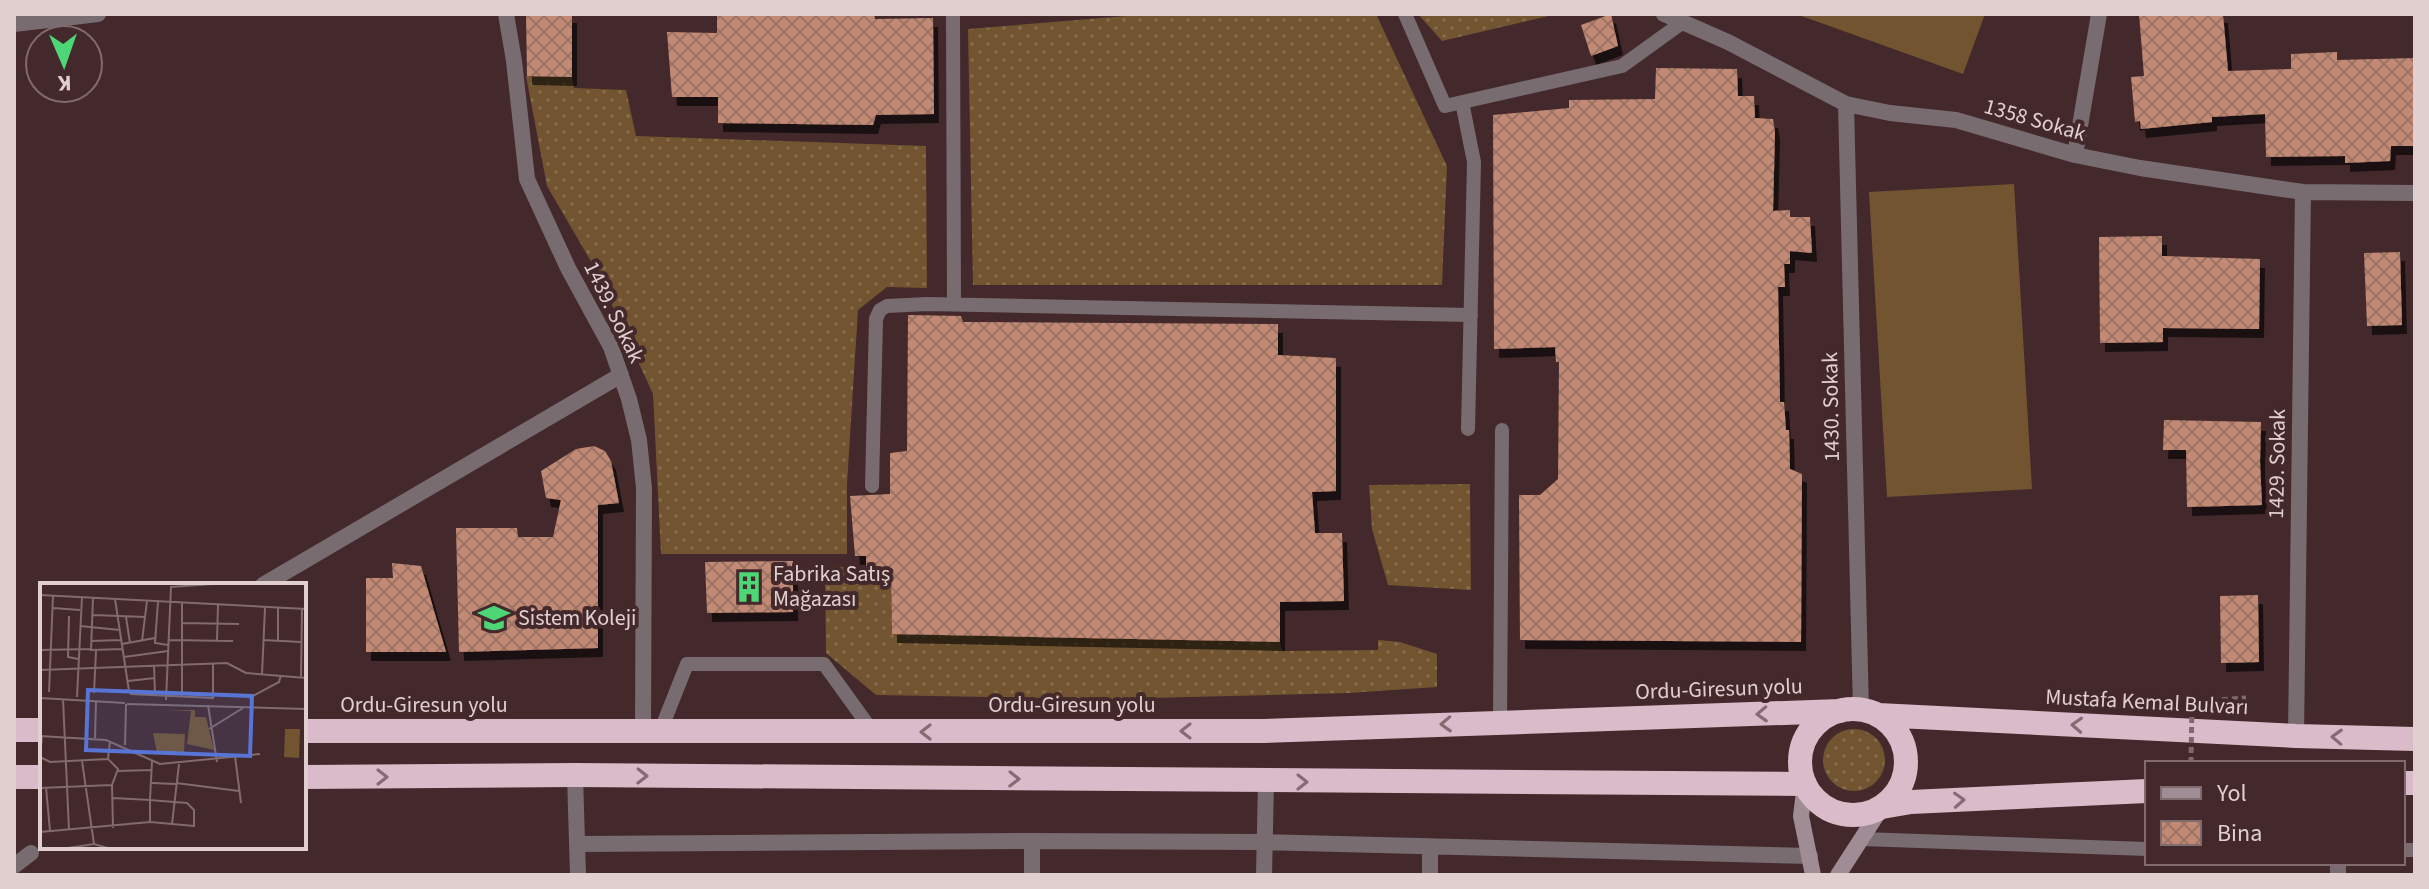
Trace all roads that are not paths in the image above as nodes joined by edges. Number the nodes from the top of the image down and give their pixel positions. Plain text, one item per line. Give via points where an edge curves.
1 (98, 14) edge
2 (506, 14) edge
3 (953, 14) edge
4 (1405, 14) edge
5 (1664, 14) edge
6 (2099, 14) edge
7 (1683, 22) junction
8 (14, 24) edge
9 (1462, 102) junction
10 (1846, 104) junction
11 (2075, 155) junction
12 (2303, 192) junction
13 (2415, 193) edge
14 (954, 304) junction
15 (1471, 315) junction
16 (621, 375) junction
17 (1468, 429) dead end
18 (1502, 430) dead end
19 (872, 486) dead end
20 (266, 583) edge
21 (1859, 712) junction
22 (1500, 723) junction
23 (14, 730) edge
24 (40, 730) edge
25 (306, 731) edge
26 (651, 732) junction
27 (873, 732) junction
28 (2296, 736) junction
29 (2415, 739) edge
30 (575, 775) junction
31 (14, 777) edge
32 (40, 777) edge
33 (306, 777) edge
34 (1266, 782) junction
35 (1805, 784) junction
36 (2145, 791) edge
37 (1882, 807) junction
38 (1862, 839) junction
39 (1032, 841) junction
40 (1264, 842) junction
41 (577, 844) junction
42 (1430, 847) junction
43 (2145, 849) edge
44 (31, 853) dead end
45 (1810, 856) junction
46 (14, 866) edge
47 (578, 875) edge
48 (1032, 875) edge
49 (1264, 875) edge
50 (1430, 875) edge
51 (1813, 875) edge
52 (1838, 875) edge

1 - 8 street
2 - 16 street, 1439. Sokak via 527,179
3 - 14 lane
4 - 9 lane via 1445,106
5 - 7 street, 1358 Sokak
6 - 11 street
7 - 9 lane via 1622,66
7 - 10 street, 1358 Sokak
9 - 15 lane via 1474,162
10 - 11 street, 1358 Sokak via 1956,120
10 - 21 street, 1430. Sokak
11 - 12 street, 1358 Sokak
12 - 13 street, 1358 Sokak
12 - 28 street, 1429. Sokak
14 - 15 lane
14 - 19 lane via 880,310
15 - 17 lane
16 - 20 street
16 - 26 street, 1439. Sokak via 639,440 644,488
18 - 22 lane
21 -> 22 highway, Ordu-Giresun yolu
28 -> 21 highway, Mustafa Kemal Bulvarı
21 - 35 highway via 1819,722 1805,741
21 - 37 highway via 1891,725 1906,752 1902,784
22 -> 27 highway, Ordu-Giresun yolu via 1263,731
23 - 24 highway
25 - 26 highway, Ordu-Giresun yolu
26 - 27 highway, Ordu-Giresun yolu
26 - 27 lane via 687,664 824,664
29 -> 28 highway, Mustafa Kemal Bulvarı
33 -> 30 highway
30 -> 34 highway
30 - 41 street
31 - 32 highway
34 -> 35 highway
34 - 40 street
35 - 37 highway via 1821,804 1842,814
35 - 45 street via 1801,816
37 -> 36 highway
37 - 38 street
38 - 43 lane
38 - 52 street
39 - 40 street
39 - 41 street
39 - 48 street
40 - 42 street
40 - 49 street
41 - 47 street
42 - 45 street
42 - 50 street
44 - 46 street
45 - 51 street

